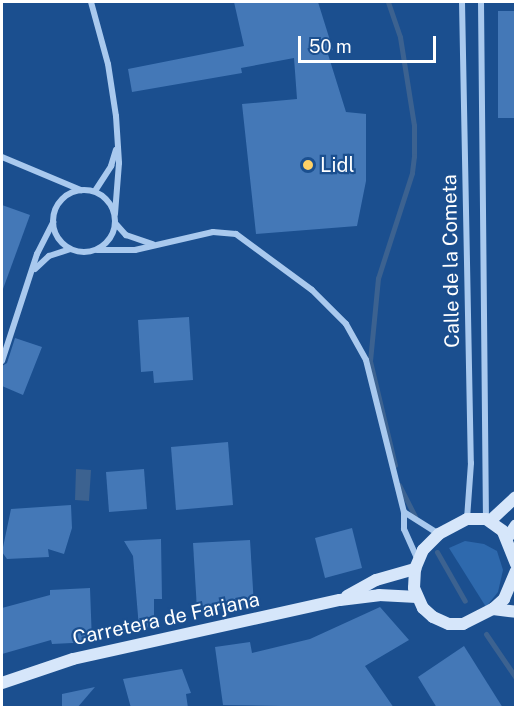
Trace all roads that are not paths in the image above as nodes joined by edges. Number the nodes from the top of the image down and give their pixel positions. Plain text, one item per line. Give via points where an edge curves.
1 (91, 2) edge
2 (462, 2) edge
3 (481, 2) edge
4 (118, 137) junction
5 (2, 157) edge
6 (81, 190) junction
7 (95, 191) junction
8 (115, 214) junction
9 (53, 222) junction
10 (116, 224) junction
11 (153, 244) junction
12 (70, 249) junction
13 (97, 250) junction
14 (33, 272) junction
15 (2, 361) edge
16 (516, 497) edge
17 (404, 512) junction
18 (467, 519) junction
19 (488, 520) junction
20 (516, 525) edge
21 (439, 534) junction
22 (508, 537) junction
23 (516, 564) edge
24 (416, 565) junction
25 (516, 571) edge
26 (417, 597) junction
27 (340, 600) junction
28 (493, 609) junction
29 (516, 612) edge
30 (2, 683) edge

1 - 4 street via 108,64
2 - 18 street, Calle de la Cometa via 471,463
3 - 19 street, Calle de la Cometa
4 - 7 street via 111,166
4 - 8 street
5 - 6 street
6 - 7 street
6 - 9 street via 61,200
7 - 8 street via 108,200
8 - 10 street
9 - 12 street via 55,233
9 - 14 street via 40,245
10 - 11 street via 132,238
10 - 13 street via 113,235
11 - 13 street via 116,252
11 - 17 street via 213,232 236,234 312,290 346,324 366,360
12 - 13 street via 83,253
12 - 14 street via 49,256
14 - 15 street
16 - 19 main road
17 - 21 street
17 - 24 street via 406,537
18 - 19 main road
18 - 21 main road
19 - 22 main road
20 - 22 main road
21 - 24 main road
22 - 23 main road
24 - 26 main road
24 - 27 main road, Carretera de Farjana via 376,580
25 - 28 main road via 513,585
26 - 27 main road, Carretera de Farjana via 378,595
26 - 28 main road via 433,617 449,624 464,624
27 - 30 main road, Carretera de Farjana via 73,659
28 - 29 main road

